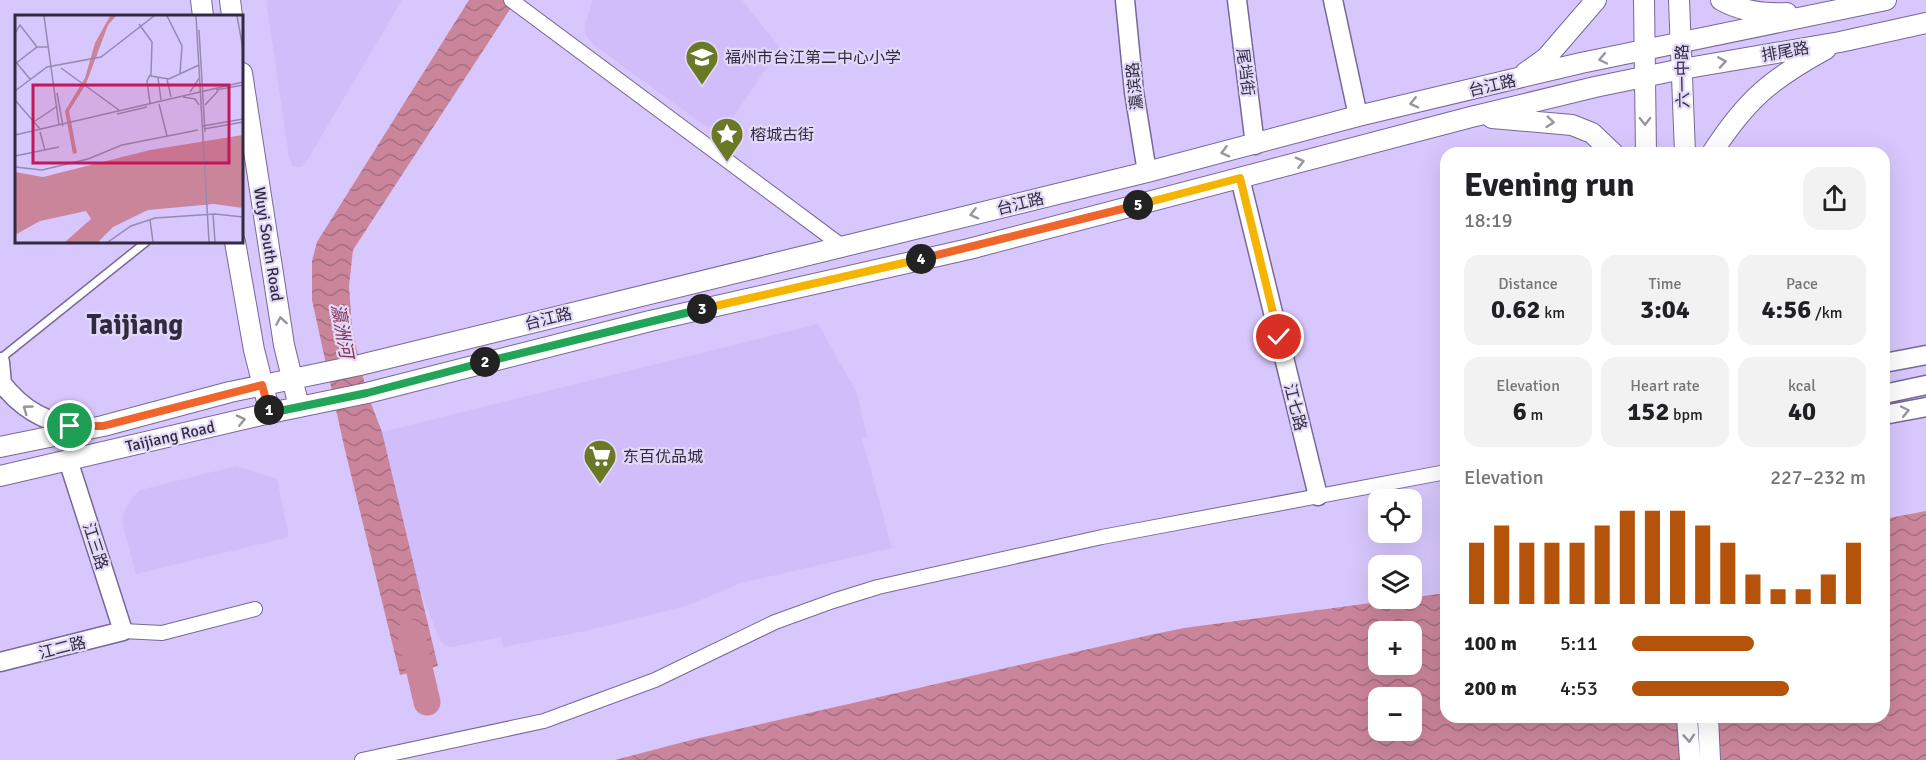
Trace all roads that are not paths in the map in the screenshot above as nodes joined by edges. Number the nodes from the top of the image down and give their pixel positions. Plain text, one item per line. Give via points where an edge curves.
1 (201, 0) edge
2 (230, 0) edge
3 (1125, 0) edge
4 (1237, 0) edge
5 (1333, 0) edge
6 (1596, 0) edge
7 (1644, 0) edge
8 (1679, 0) edge
9 (1721, 0) edge
10 (1886, 0) edge
11 (514, 3) edge
12 (1835, 11) junction
13 (203, 15) edge
14 (232, 15) edge
15 (1926, 23) edge
16 (1839, 42) junction
17 (1682, 43) junction
18 (1644, 50) junction
19 (1682, 69) junction
20 (1644, 77) junction
21 (243, 79) edge
22 (1505, 82) junction
23 (1358, 116) junction
24 (1471, 117) junction
25 (1256, 145) junction
26 (1607, 147) edge
27 (1646, 147) edge
28 (1685, 147) edge
29 (1716, 147) edge
30 (1147, 172) junction
31 (1240, 178) junction
32 (145, 243) edge
33 (235, 243) edge
34 (842, 246) junction
35 (1926, 355) edge
36 (0, 360) edge
37 (1890, 362) edge
38 (292, 379) junction
39 (1, 383) edge
40 (262, 385) junction
41 (1926, 385) edge
42 (1890, 393) edge
43 (300, 406) junction
44 (1926, 406) edge
45 (270, 413) junction
46 (1890, 414) edge
47 (103, 426) junction
48 (0, 447) edge
49 (68, 460) junction
50 (1440, 473) edge
51 (0, 476) edge
52 (1318, 496) junction
53 (255, 609) dead end
54 (123, 631) junction
55 (0, 662) edge
56 (1688, 723) edge
57 (1708, 723) edge
58 (362, 760) edge
59 (1690, 760) edge
60 (1710, 760) edge

1 - 13 main road
2 - 14 main road
3 - 30 street, 瀛滨路 via 1135,102
4 - 25 street, 尾垱街
5 - 23 street
6 - 22 main road via 1546,58
7 - 18 main road
8 - 17 main road, 六一中路
9 - 12 main road via 1757,12
10 - 12 main road, 排尾路
11 - 34 street
12 - 17 main road, 排尾路
15 - 16 main road, 排尾路
19 -> 16 main road, 排尾路
16 - 29 main road via 1767,86 1740,113
17 - 18 main road, 台江路
17 - 19 main road, 六一中路
18 - 20 main road
18 -> 22 main road, 台江路
19 - 20 main road, 排尾路
19 - 28 main road, 六一中路
20 - 24 main road, 台江路
20 -> 27 main road
38 -> 21 main road, Wuyi South Road
22 -> 23 main road, 台江路
23 - 25 main road, 台江路
24 -> 26 main road via 1572,125 1592,133
31 -> 24 main road, 台江路
25 -> 30 main road, 台江路
30 -> 34 main road, 台江路
31 - 43 main road, 台江路 via 969,249
31 - 52 street, 江七路
32 - 36 lane
33 - 40 main road, Wuyi South Road
34 - 38 main road, 台江路
35 - 37 street
36 - 39 street
38 - 40 main road, Taijiang Road
38 - 43 main road, Wuyi South Road
47 -> 39 street via 70,426 47,420 21,405
40 - 45 main road, Wuyi South Road
40 - 47 main road, Taijiang Road
41 - 42 street
43 - 45 main road
46 -> 44 street
49 -> 45 main road, Taijiang Road
47 - 48 main road, Taijiang Road
49 - 51 main road, Taijiang Road
49 - 54 street, 江三路
50 - 52 street
52 - 58 street via 1102,537 878,587 775,622 655,680 543,721
53 - 54 street via 162,633
54 - 55 street, 江二路
56 -> 59 main road
57 - 60 main road

